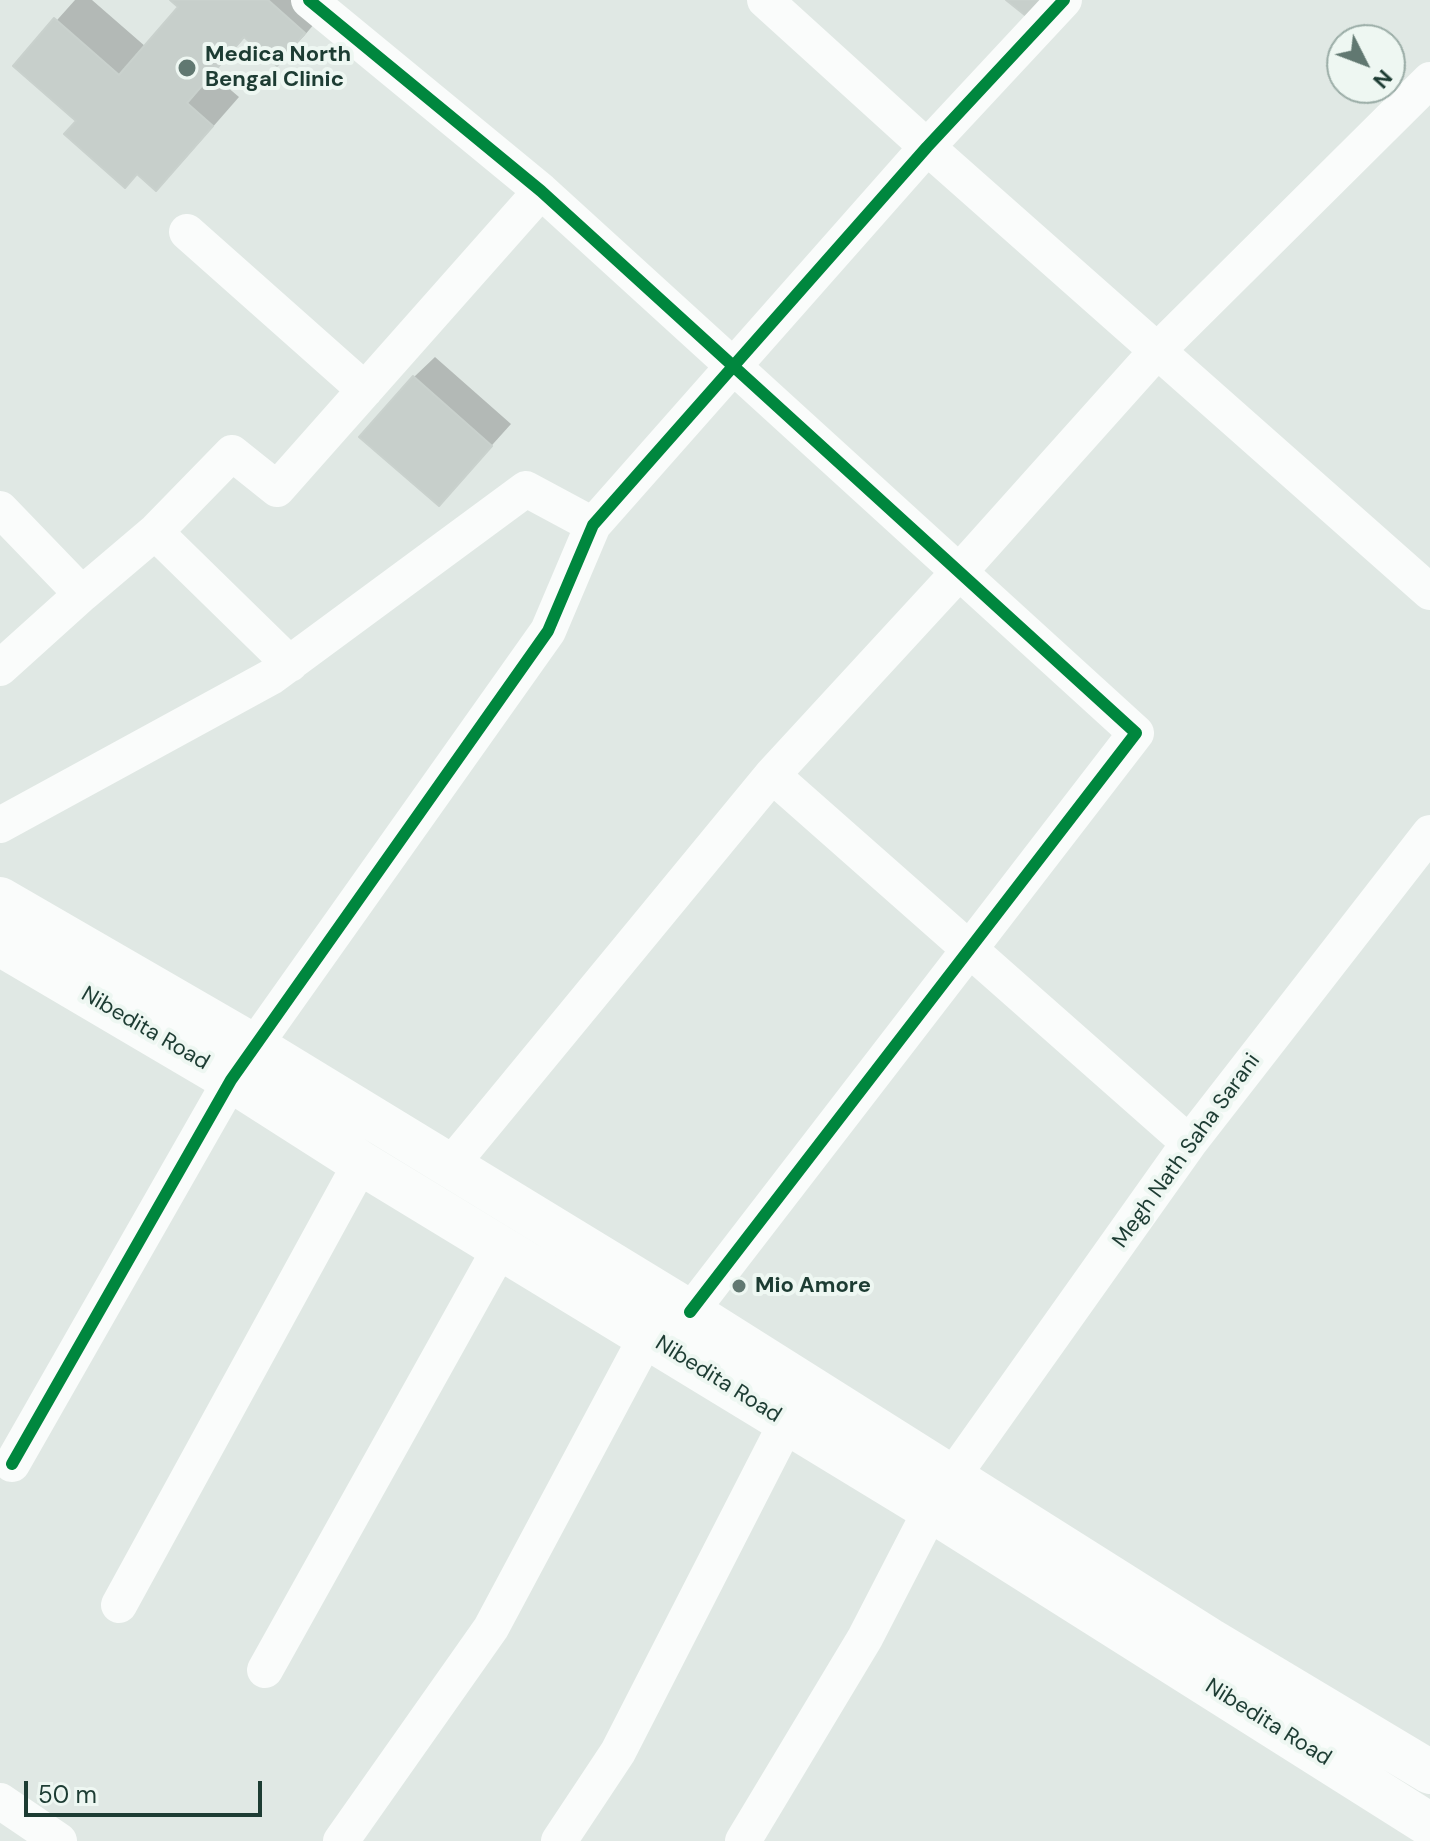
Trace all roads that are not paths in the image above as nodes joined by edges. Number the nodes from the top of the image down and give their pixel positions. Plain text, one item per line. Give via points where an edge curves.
1 (309, 0) edge
2 (765, 0) edge
3 (1064, 0) edge
4 (1430, 80) edge
5 (927, 147) junction
6 (541, 191) junction
7 (187, 232) dead end
8 (1157, 351) junction
9 (734, 366) junction
10 (365, 390) junction
11 (0, 509) edge
12 (593, 525) junction
13 (155, 532) junction
14 (960, 571) junction
15 (1430, 592) edge
16 (82, 594) junction
17 (290, 664) junction
18 (0, 668) edge
19 (772, 775) junction
20 (0, 825) edge
21 (1430, 833) edge
22 (0, 899) edge
23 (0, 944) edge
24 (970, 951) junction
25 (243, 1063) junction
26 (1189, 1143) junction
27 (361, 1163) junction
28 (450, 1166) junction
29 (501, 1247) junction
30 (690, 1312) junction
31 (647, 1336) junction
32 (798, 1405) junction
33 (12, 1464) dead end
34 (942, 1493) junction
35 (119, 1605) dead end
36 (265, 1670) dead end
37 (1430, 1772) edge
38 (9, 1819) edge
39 (1430, 1825) edge
40 (59, 1841) edge
41 (341, 1841) edge
42 (559, 1841) edge
43 (743, 1841) edge

1 - 6 street
2 - 5 street
3 - 5 street
4 - 8 street
5 - 8 street
5 - 9 street
6 - 9 street
6 - 10 street
7 - 10 street
8 - 14 street
8 - 15 street
9 - 12 street
9 - 14 street
10 - 13 street via 277,489 232,453
11 - 16 street
12 - 17 street via 526,489
12 - 25 street via 548,631
13 - 16 street
13 - 17 street
14 - 19 street
14 - 24 street via 1136,733
16 - 18 street
17 - 20 street
19 - 24 street
19 - 28 street
21 - 26 street, Megh Nath Saha Sarani
22 - 25 street, Nibedita Road
23 - 25 street, Nibedita Road
24 - 26 street
24 - 30 street
25 - 27 street, Nibedita Road
25 - 28 street, Nibedita Road
25 - 33 street
26 - 34 street, Megh Nath Saha Sarani
27 - 29 street, Nibedita Road
27 - 35 street
28 - 30 street, Nibedita Road
29 - 31 street, Nibedita Road
29 - 36 street
30 - 32 street, Nibedita Road
31 - 32 street, Nibedita Road
31 - 41 street via 491,1628
32 - 34 street, Nibedita Road
32 - 42 street via 618,1752
34 - 37 street, Nibedita Road via 1210,1640
34 - 39 street, Nibedita Road
34 - 43 street, Megh Nath Saha Sarani via 865,1638
38 - 40 street

